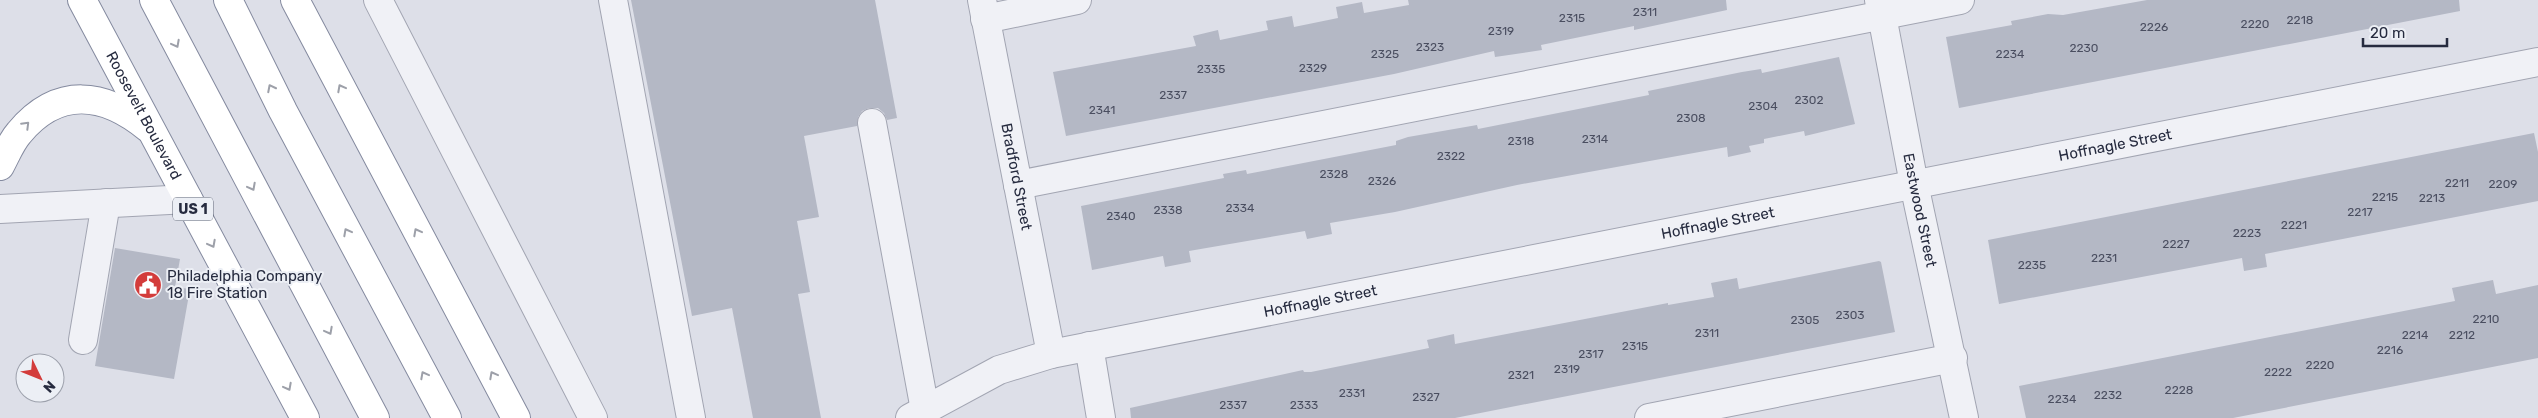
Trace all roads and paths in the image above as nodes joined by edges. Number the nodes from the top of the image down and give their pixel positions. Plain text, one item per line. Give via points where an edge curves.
1 (82, 0) edge
2 (154, 0) edge
3 (228, 0) edge
4 (295, 0) edge
5 (378, 0) edge
6 (613, 0) edge
7 (1077, 0) edge
8 (1960, 0) edge
9 (1880, 8) edge
10 (983, 9) edge
11 (2538, 62) edge
12 (872, 123) dead end
13 (151, 130) junction
14 (0, 166) edge
15 (1914, 184) junction
16 (1018, 185) junction
17 (188, 199) junction
18 (106, 203) junction
19 (0, 209) edge
20 (83, 340) dead end
21 (1089, 346) junction
22 (1051, 354) junction
23 (1953, 358) junction
24 (917, 414) edge
25 (304, 418) edge
26 (375, 418) edge
27 (447, 418) edge
28 (516, 418) edge
29 (593, 418) edge
30 (691, 418) edge
31 (1101, 418) edge
32 (1649, 418) edge
33 (1964, 418) edge

1 - 13 highway, Roosevelt Boulevard / US 1
2 -> 26 highway
27 -> 3 highway via 283,111
28 -> 4 highway
5 - 29 street
6 - 30 street
7 - 10 street
8 - 9 street
9 - 15 street, Eastwood Street
9 - 16 street
10 - 16 street, Bradford Street
11 - 15 street, Hoffnagle Street
12 - 24 street
14 -> 13 highway via 18,134 47,108 62,102 79,98 98,100 132,115
13 - 17 highway, Roosevelt Boulevard / US 1
15 - 21 street, Hoffnagle Street
15 - 23 street, Eastwood Street
16 - 22 street, Bradford Street
17 - 18 street
17 -> 25 highway, Roosevelt Boulevard / US 1
18 - 19 street
18 - 20 street
21 - 22 street, Hoffnagle Street
21 - 31 street
22 - 24 street, Hoffnagle Street via 1000,370
23 - 32 street
23 - 33 street, Eastwood Street

